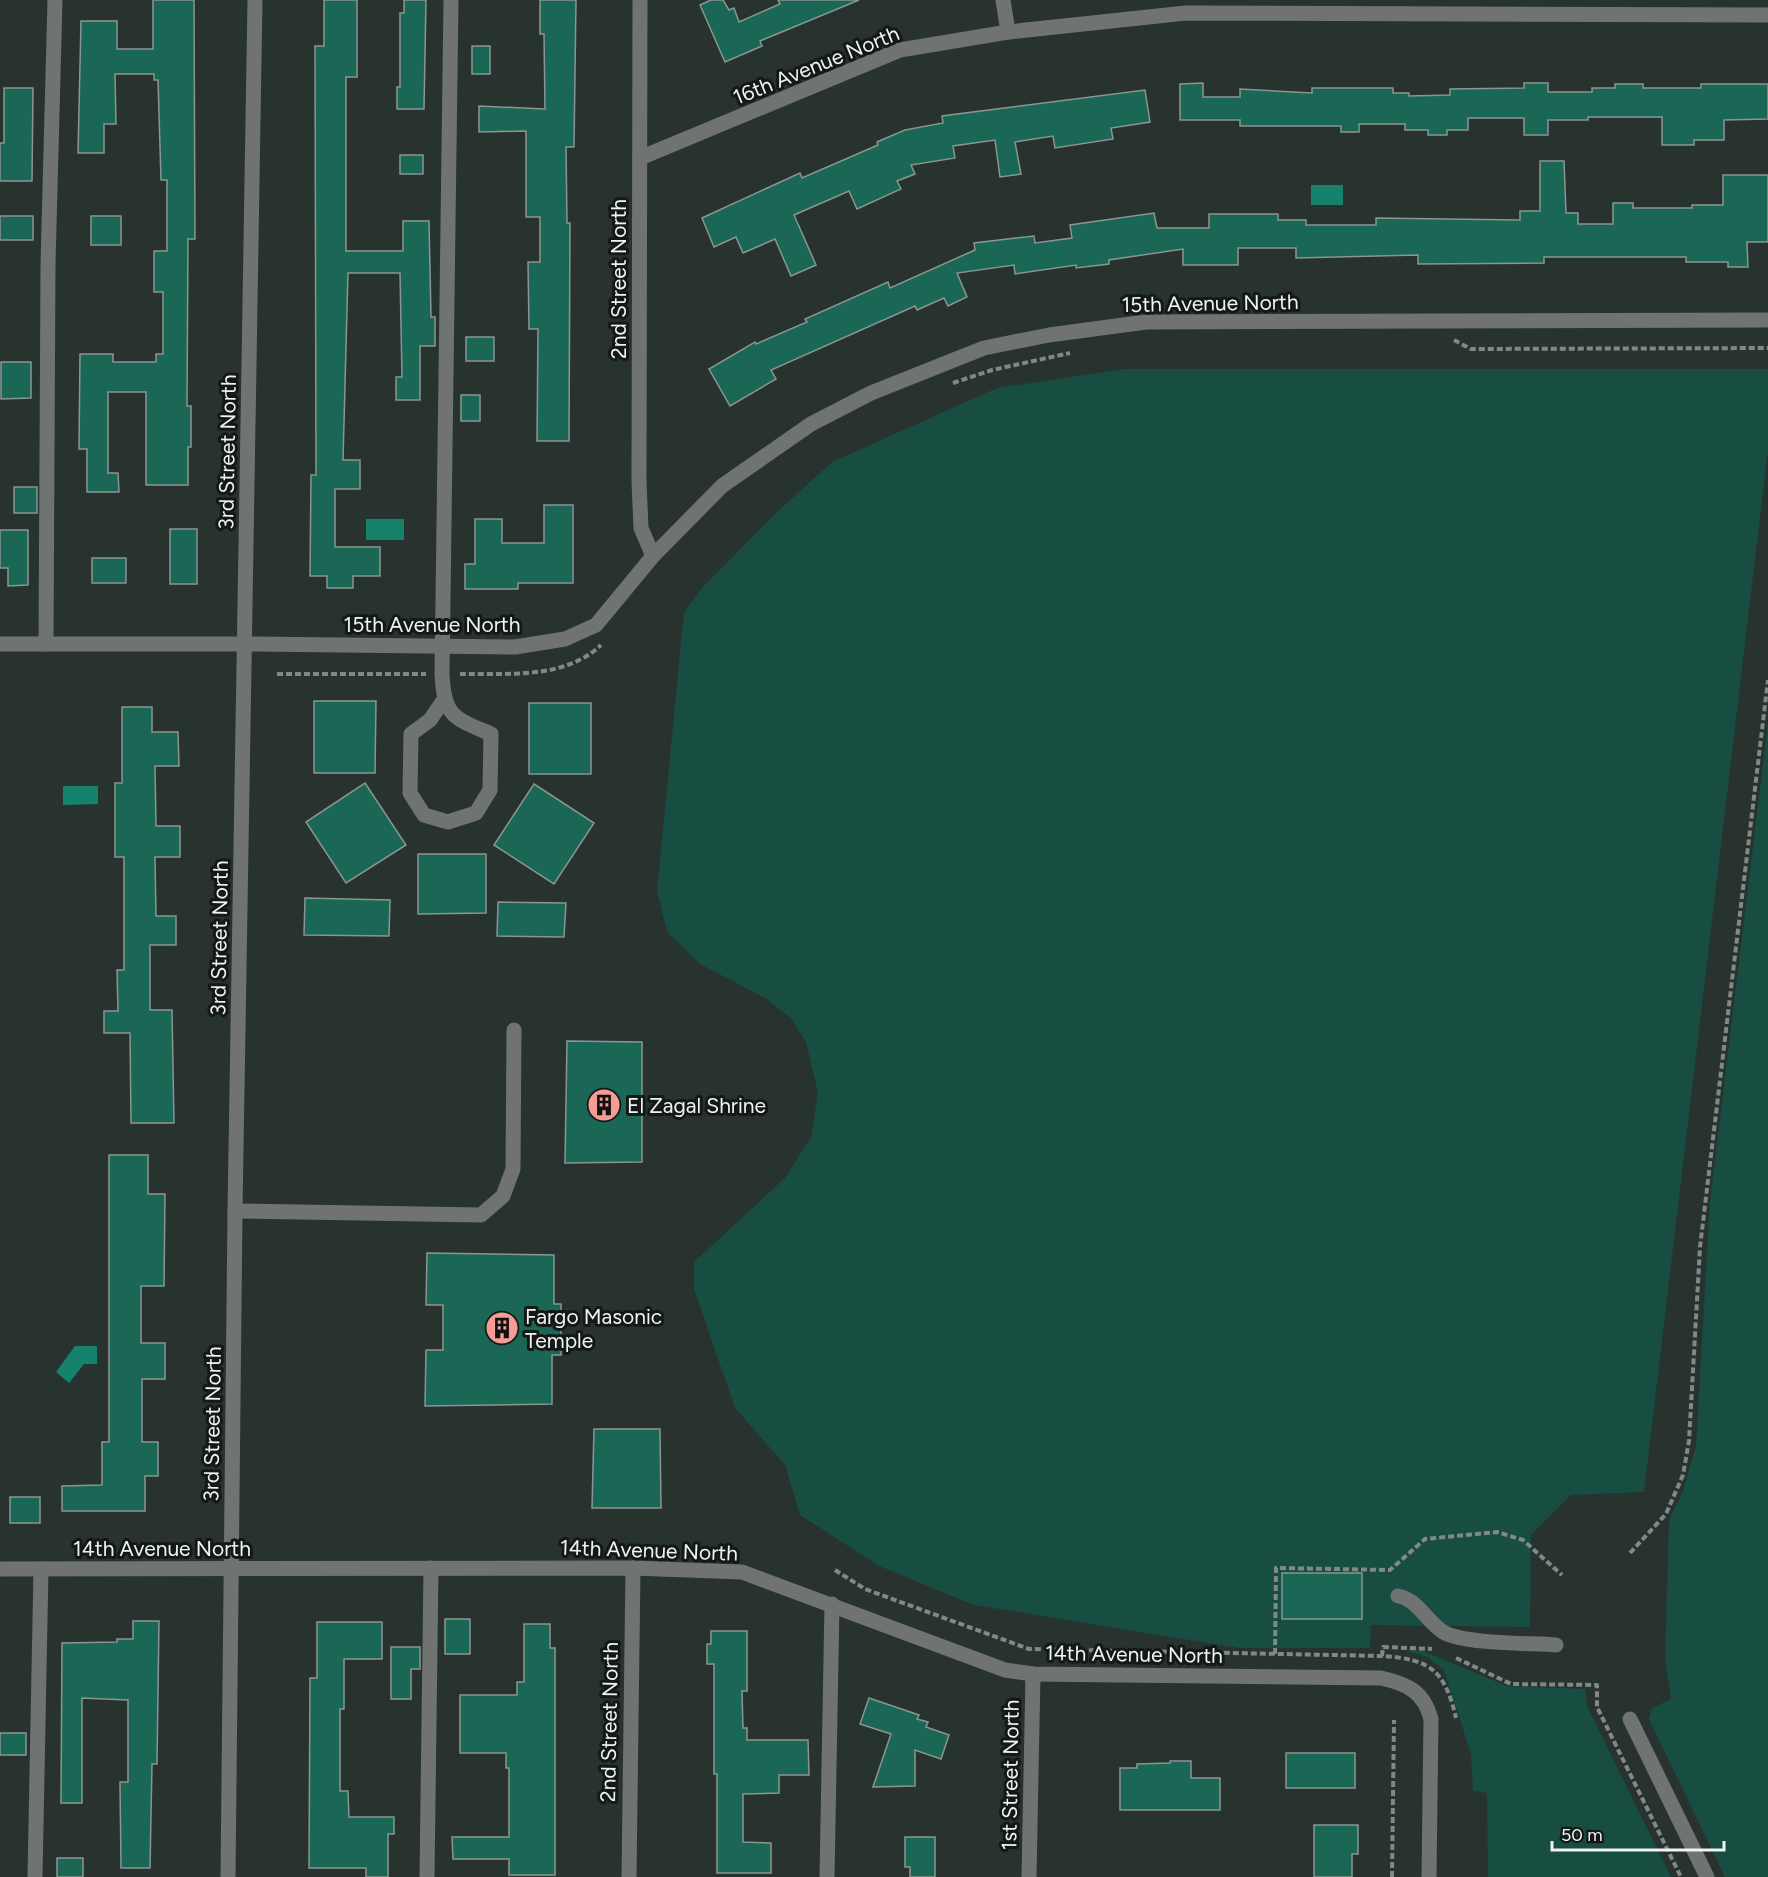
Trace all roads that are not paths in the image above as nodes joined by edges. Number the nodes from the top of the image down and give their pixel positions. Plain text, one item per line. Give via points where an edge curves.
1 (55, 0) edge
2 (255, 0) edge
3 (451, 0) edge
4 (640, 0) edge
5 (1003, 0) edge
6 (1768, 15) edge
7 (1008, 32) junction
8 (640, 158) junction
9 (1768, 320) edge
10 (653, 556) junction
11 (0, 644) edge
12 (46, 644) junction
13 (245, 644) junction
14 (443, 647) junction
15 (443, 701) junction
16 (514, 1030) dead end
17 (235, 1211) junction
18 (431, 1568) junction
19 (633, 1568) junction
20 (0, 1569) edge
21 (41, 1569) junction
22 (231, 1569) junction
23 (1398, 1596) dead end
24 (832, 1604) junction
25 (1557, 1645) dead end
26 (1033, 1674) junction
27 (1630, 1719) dead end
28 (35, 1877) edge
29 (228, 1877) edge
30 (427, 1877) edge
31 (629, 1877) edge
32 (827, 1877) edge
33 (1029, 1877) edge
34 (1429, 1877) edge
35 (1707, 1877) edge

1 - 12 street via 48,264
2 - 13 street, 3rd Street North
3 - 14 street
4 - 8 street, 2nd Street North
5 - 7 street
6 - 7 street, 16th Avenue North via 1186,13
7 - 8 street, 16th Avenue North via 900,50
8 - 10 street, 2nd Street North via 639,482 641,528
9 - 10 street, 15th Avenue North via 1146,322 984,348 871,393 811,424 722,486
10 - 14 street, 15th Avenue North via 596,625 565,639 516,647
11 - 12 street, 15th Avenue North
12 - 13 street, 15th Avenue North
13 - 14 street, 15th Avenue North
13 - 17 street, 3rd Street North
14 - 15 street
15 - 15 street via 430,720 411,734 410,793 424,815 448,822 476,813 490,789 491,734 460,720
16 - 17 street via 513,1169 503,1196 481,1215
17 - 22 street, 3rd Street North
18 - 19 street, 14th Avenue North
18 - 22 street, 14th Avenue North
18 - 30 street
19 - 24 street, 14th Avenue North via 742,1572
19 - 31 street, 2nd Street North
20 - 21 street, 14th Avenue North
21 - 22 street, 14th Avenue North
21 - 28 street
22 - 29 street, 3rd Street North
23 - 25 street via 1417,1606 1445,1633
24 - 26 street, 14th Avenue North via 1005,1670
24 - 32 street
26 - 33 street, 1st Street North
26 - 34 street, 14th Avenue North via 1382,1678 1402,1682 1419,1693 1431,1719
27 - 35 street

